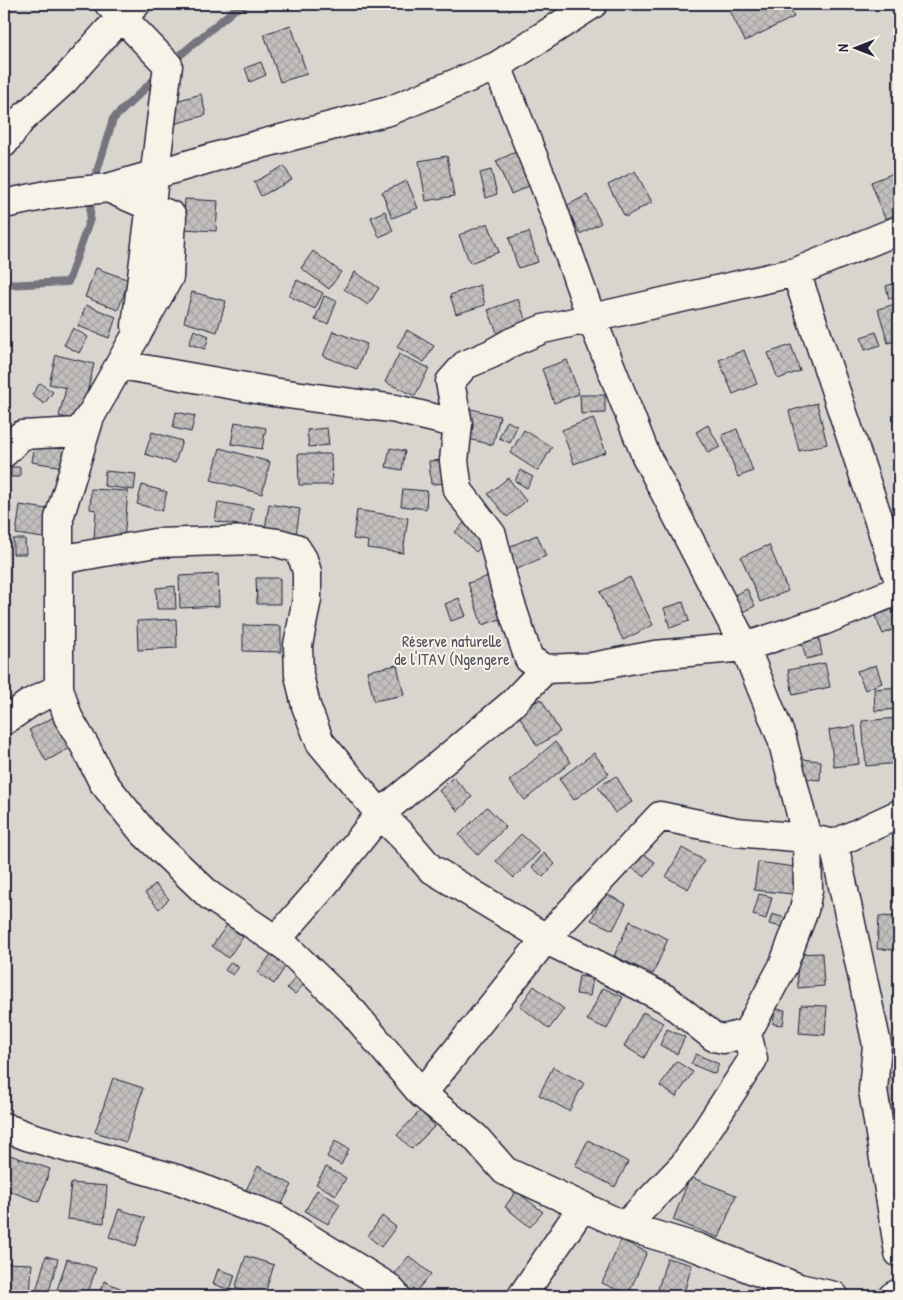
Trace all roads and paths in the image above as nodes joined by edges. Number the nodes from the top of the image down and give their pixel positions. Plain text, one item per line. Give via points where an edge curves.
1 (109, 4) edge
2 (136, 4) edge
3 (593, 4) edge
4 (497, 66) junction
5 (4, 143) edge
6 (108, 188) junction
7 (4, 204) edge
8 (899, 230) edge
9 (796, 272) junction
10 (591, 318) junction
11 (120, 365) junction
12 (458, 424) junction
13 (4, 453) edge
14 (59, 560) junction
15 (899, 581) edge
16 (899, 590) edge
17 (745, 647) junction
18 (545, 669) junction
19 (60, 688) junction
20 (4, 721) edge
21 (380, 814) junction
22 (899, 814) edge
23 (807, 838) junction
24 (834, 844) junction
25 (547, 937) junction
26 (276, 940) junction
27 (747, 1033) junction
28 (422, 1094) junction
29 (4, 1127) edge
30 (583, 1206) junction
31 (624, 1226) junction
32 (899, 1253) edge
33 (899, 1293) edge
34 (396, 1296) edge
35 (522, 1296) edge
36 (834, 1296) edge
37 (893, 1296) edge

1 - 13 main road via 168,65 134,353 79,432 22,435
2 - 5 main road via 64,81 21,120
3 - 4 main road
4 - 6 main road via 389,111
4 - 10 main road via 546,189
6 - 7 main road via 52,194
6 - 11 main road via 172,216 169,277
8 - 9 main road
9 - 10 main road
9 - 15 main road
10 - 12 main road via 544,330 465,365 450,382
10 - 17 main road via 646,456
11 - 12 main road via 273,392 396,409
11 - 14 main road via 90,417 71,477 59,518
12 - 18 main road via 454,462 458,490 492,535 504,587 529,658
14 - 19 main road
14 - 21 main road via 155,544 256,540 296,548 308,572 298,645 306,706 320,742
16 - 17 main road via 823,621
17 - 18 main road
17 - 23 main road via 782,739
18 - 21 main road via 512,704
19 - 20 main road
19 - 26 main road via 68,717 103,782 143,832 210,896
21 - 25 main road via 430,868
21 - 26 main road
22 - 24 main road
23 - 24 main road
23 - 25 main road via 736,832 660,816
23 - 27 main road via 808,890 804,910 783,966
24 - 32 main road via 877,1045 873,1090
25 - 27 main road via 666,999 714,1037 724,1039
25 - 28 main road
26 - 28 main road via 352,1011
27 - 31 main road via 753,1059 684,1165
28 - 30 main road via 475,1137 504,1171
29 - 34 main road via 180,1180 276,1218 388,1287
30 - 31 main road
30 - 35 main road
31 - 36 main road via 698,1248 799,1288
33 - 37 main road

